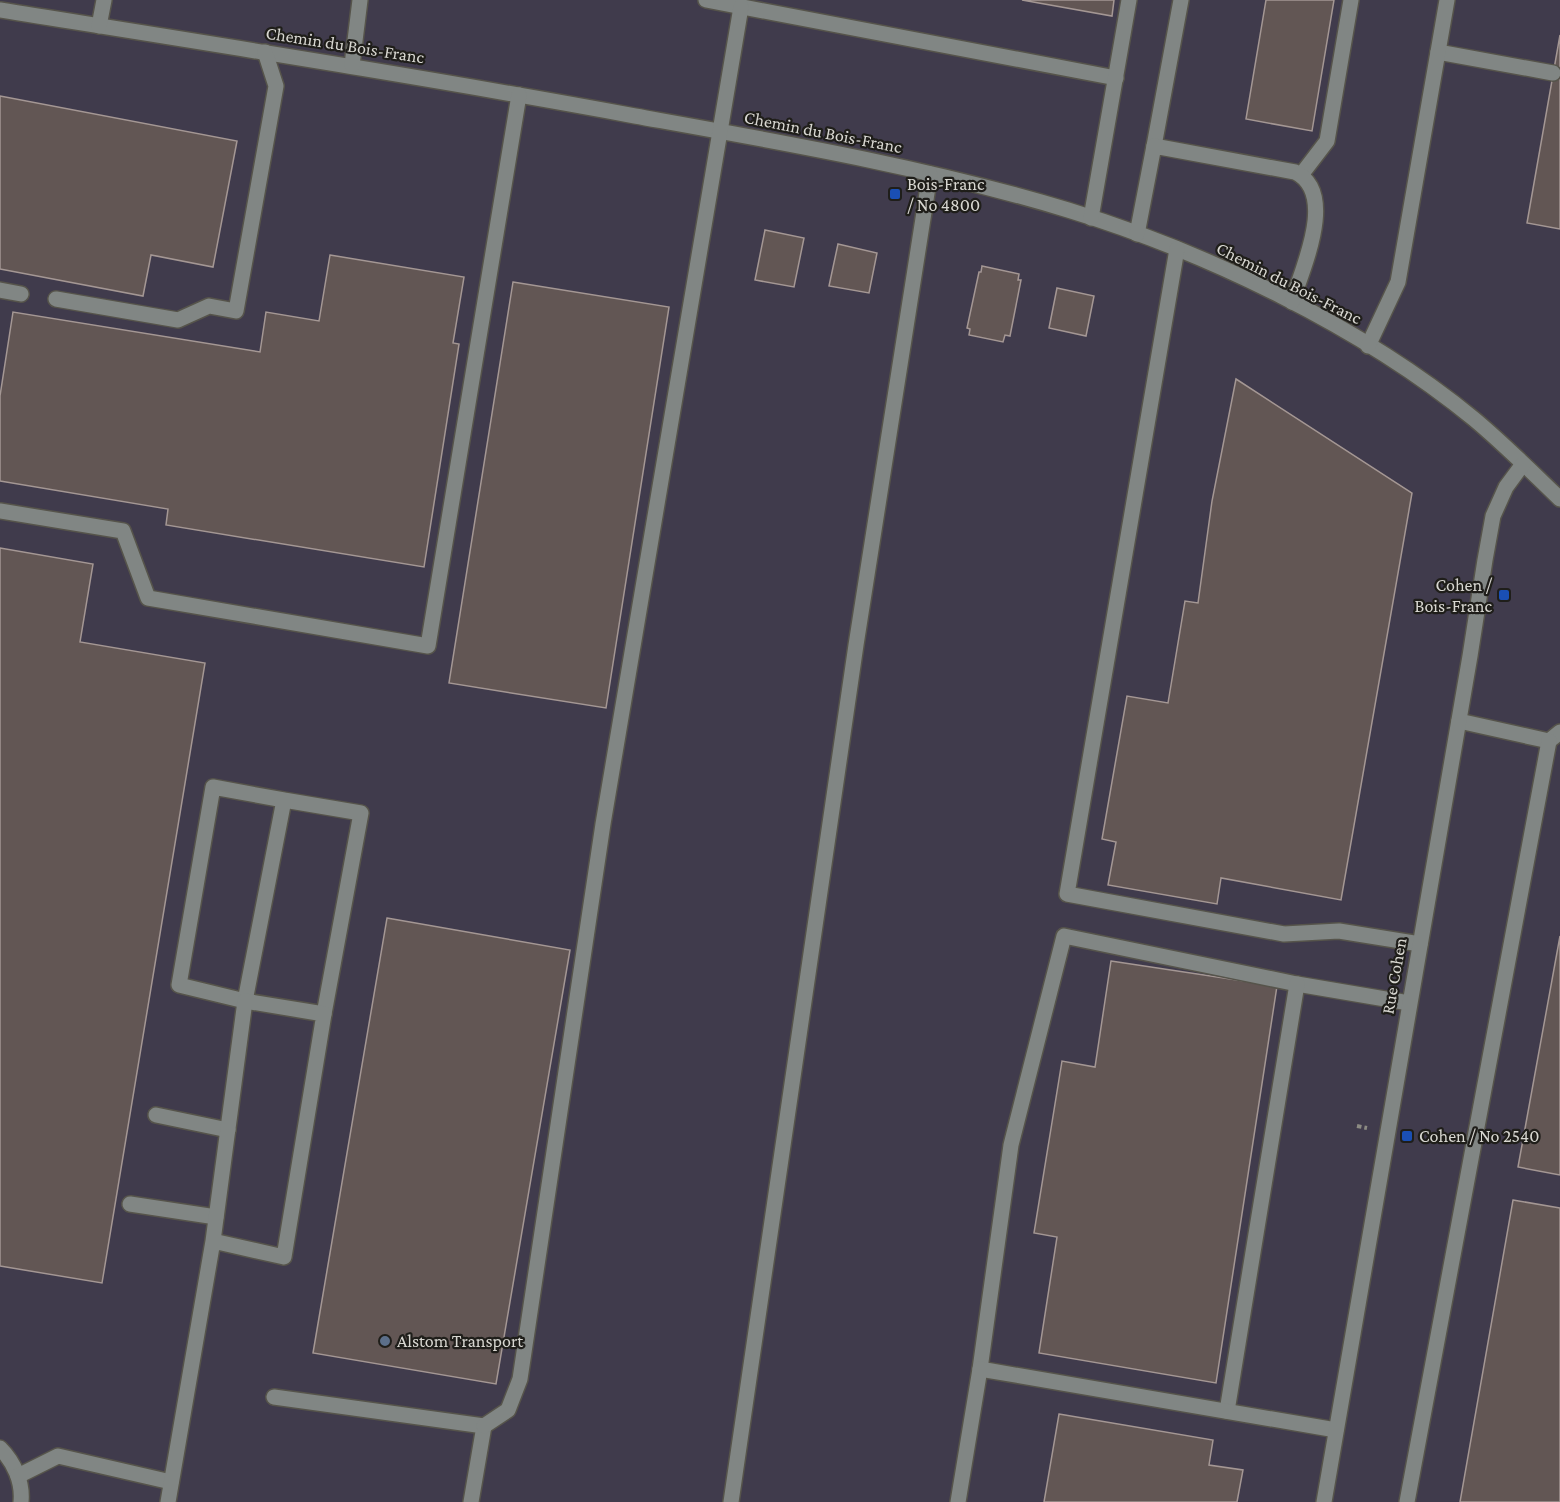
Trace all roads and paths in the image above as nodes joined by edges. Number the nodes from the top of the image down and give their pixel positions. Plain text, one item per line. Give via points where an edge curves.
1 (104, 0) edge
2 (360, 0) edge
3 (706, 0) edge
4 (1130, 0) edge
5 (1181, 0) edge
6 (1351, 0) edge
7 (1447, 0) edge
8 (741, 7) junction
9 (0, 10) edge
10 (99, 26) junction
11 (265, 52) junction
12 (1438, 52) junction
13 (351, 66) junction
14 (1553, 73) dead end
15 (1116, 78) junction
16 (519, 95) junction
17 (719, 131) junction
18 (1154, 146) junction
19 (930, 174) junction
20 (1301, 175) junction
21 (1091, 218) junction
22 (1137, 234) junction
23 (1177, 249) junction
24 (0, 290) edge
25 (21, 294) dead end
26 (56, 299) dead end
27 (1292, 302) junction
28 (1368, 346) junction
29 (1523, 464) junction
30 (1560, 499) edge
31 (0, 511) edge
32 (1459, 721) junction
33 (1554, 737) edge
34 (284, 800) junction
35 (1420, 944) junction
36 (1297, 984) junction
37 (245, 1000) junction
38 (1409, 1003) junction
39 (324, 1014) junction
40 (156, 1115) dead end
41 (228, 1130) junction
42 (130, 1204) dead end
43 (216, 1218) junction
44 (213, 1241) junction
45 (980, 1369) junction
46 (274, 1397) dead end
47 (1227, 1411) junction
48 (484, 1426) junction
49 (1336, 1430) junction
50 (0, 1448) edge
51 (18, 1476) junction
52 (171, 1482) junction
53 (21, 1502) edge
54 (168, 1502) edge
55 (471, 1502) edge
56 (731, 1502) edge
57 (958, 1502) edge
58 (1324, 1502) edge
59 (1407, 1502) edge

1 - 10 street
2 - 13 street
3 - 8 street
4 - 15 street
5 - 18 street
6 - 20 street via 1327,141
7 - 12 street
8 - 15 street
8 - 17 street
9 - 10 street, Chemin du Bois-Franc
10 - 11 street, Chemin du Bois-Franc
11 - 13 street, Chemin du Bois-Franc
11 - 26 street via 276,86 236,311 209,306 178,320
12 - 14 street
12 - 28 street via 1398,282
13 - 16 street, Chemin du Bois-Franc
15 - 21 street
16 - 17 street, Chemin du Bois-Franc
16 - 31 street via 428,646 148,598 123,531
17 - 19 street, Chemin du Bois-Franc
17 - 48 street via 603,824 520,1379 508,1410
18 - 20 street
18 - 22 street
19 - 21 street, Chemin du Bois-Franc
19 - 56 street via 856,645
20 - 27 street via 1310,184 1317,212
21 - 22 street, Chemin du Bois-Franc
22 - 23 street, Chemin du Bois-Franc
23 - 27 street, Chemin du Bois-Franc
23 - 35 street via 1067,894 1284,934 1339,931
24 - 25 street
27 - 28 street, Chemin du Bois-Franc
28 - 29 street, Chemin du Bois-Franc via 1475,420
29 - 30 street, Chemin du Bois-Franc
29 - 32 street, Rue Cohen via 1499,499 1493,516
32 - 33 street
32 - 35 street, Rue Cohen
33 - 59 street
34 - 37 street
34 - 37 street via 213,787 179,985
34 - 39 street via 361,813
35 - 38 street, Rue Cohen
36 - 38 street
36 - 45 street via 1064,936 1011,1145
36 - 47 street
37 - 39 street
37 - 41 street
38 - 49 street, Rue Cohen
39 - 44 street via 284,1257
40 - 41 street
41 - 43 street
42 - 43 street
43 - 44 street
44 - 52 street
45 - 47 street
45 - 57 street
46 - 48 street
47 - 49 street
48 - 55 street
49 - 58 street, Rue Cohen
50 - 51 street
51 - 52 street via 58,1456
51 - 53 street
52 - 54 street

